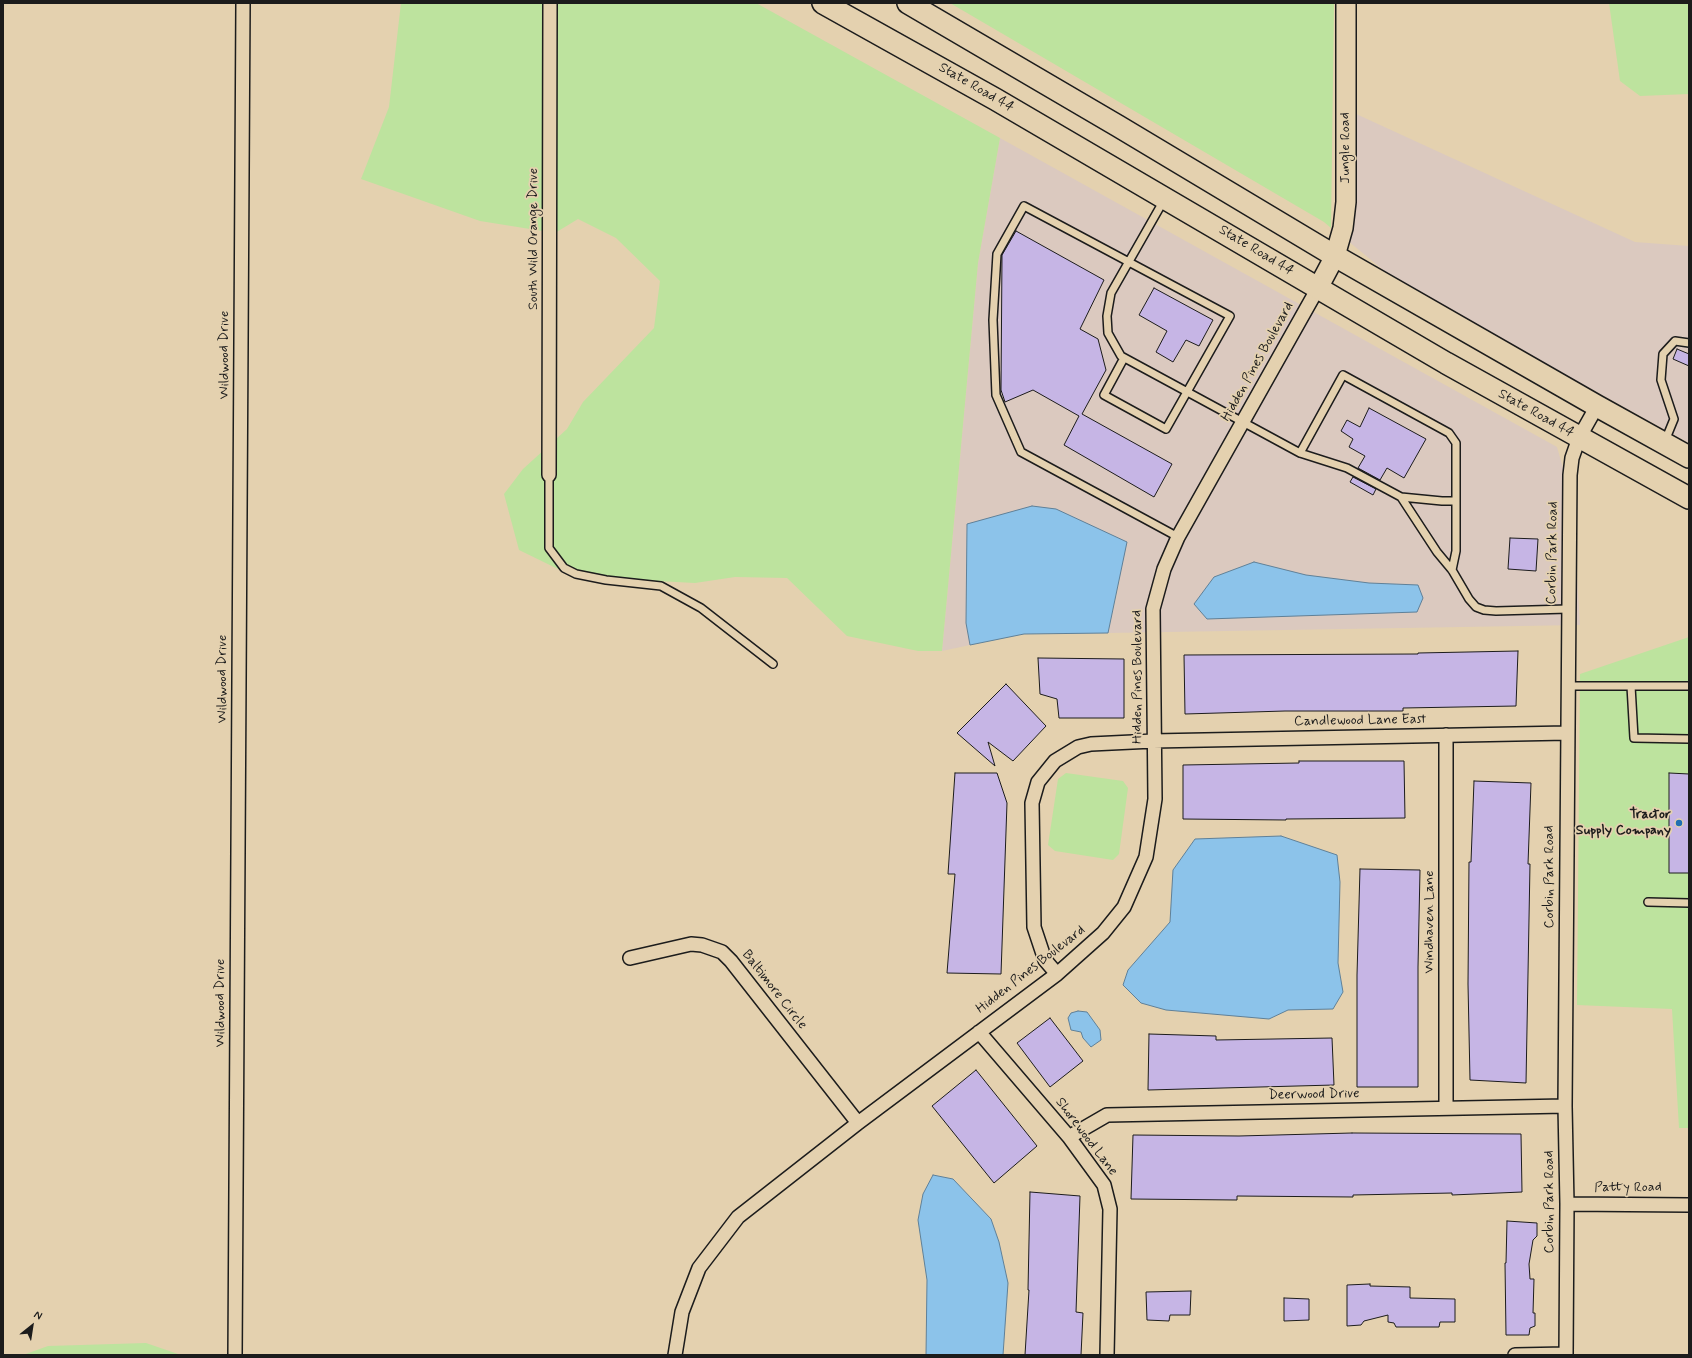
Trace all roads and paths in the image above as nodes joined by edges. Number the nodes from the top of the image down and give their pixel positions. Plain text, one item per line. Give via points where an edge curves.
1 (243, 3) edge
2 (550, 3) edge
3 (823, 3) edge
4 (908, 3) edge
5 (1346, 3) edge
6 (1165, 198) junction
7 (1334, 256) junction
8 (1129, 263) junction
9 (1318, 288) junction
10 (1689, 343) edge
11 (1124, 358) junction
12 (1186, 393) junction
13 (1597, 406) junction
14 (1243, 422) junction
15 (1579, 438) junction
16 (1664, 443) junction
17 (1300, 453) junction
18 (1689, 457) edge
19 (549, 476) joint
20 (1401, 497) junction
21 (1689, 498) edge
22 (1456, 501) junction
23 (1178, 537) junction
24 (1452, 570) junction
25 (1568, 609) junction
26 (773, 664) dead end
27 (1567, 686) junction
28 (1630, 686) junction
29 (1689, 686) edge
30 (1567, 733) junction
31 (1446, 735) junction
32 (1689, 739) edge
33 (1153, 741) junction
34 (1648, 902) dead end
35 (1689, 903) edge
36 (630, 958) dead end
37 (1057, 974) junction
38 (979, 1032) junction
39 (1565, 1106) junction
40 (1446, 1108) junction
41 (858, 1123) junction
42 (1069, 1138) junction
43 (1567, 1204) junction
44 (1689, 1204) edge
45 (234, 1355) edge
46 (675, 1355) edge
47 (1107, 1355) edge
48 (1515, 1355) edge
49 (1566, 1355) edge

1 - 45 street, Wildwood Drive
2 - 19 street, South Wild Orange Drive
3 - 6 main road, State Road 44
4 - 7 main road
5 - 7 street, Jungle Road via 1346,202 1344,228
6 - 8 lane
6 - 9 main road, State Road 44
7 - 9 street, Jungle Road
7 - 13 main road
8 - 11 lane via 1111,293 1107,316 1108,333
8 - 12 lane via 1230,316
8 - 23 lane via 1024,206 997,254 993,320 996,395 1021,452
9 - 14 street, Hidden Pines Boulevard
9 - 15 main road, State Road 44
10 - 16 lane via 1674,341 1663,354 1661,380 1674,419
11 - 12 lane
11 - 12 lane via 1104,395 1166,429
12 - 14 lane
13 - 15 street, Corbin Park Road
13 - 16 main road
14 - 17 lane
14 - 23 street, Hidden Pines Boulevard
15 - 21 main road, State Road 44
15 - 25 street, Corbin Park Road via 1572,458 1570,475
16 - 18 main road
17 - 20 lane via 1347,468
17 - 22 lane via 1344,375 1438,426 1454,438
19 - 26 lane via 550,548 564,568 576,574 606,580 661,586 701,608
20 - 22 lane via 1442,502
20 - 24 lane
22 - 24 lane via 1456,551
23 - 33 street, Hidden Pines Boulevard via 1164,569 1153,609
24 - 25 lane via 1469,599 1476,607 1484,610
25 - 27 street, Corbin Park Road
27 - 28 lane
27 - 30 street, Corbin Park Road
28 - 29 lane
28 - 32 lane via 1634,738
30 - 31 street, Candlewood Lane East
30 - 39 street, Corbin Park Road
31 - 33 street, Candlewood Lane East
31 - 40 street, Windhaven Lane
33 - 37 street, Hidden Pines Boulevard via 1155,799 1146,857 1124,907 1103,934
33 - 37 street, Candlewood Lane East via 1078,747 1055,761 1038,782 1032,803 1034,927 1045,960
34 - 35 lane
36 - 41 street, Baltimore Circle via 690,944 722,952
37 - 38 street, Hidden Pines Boulevard
38 - 41 street, Hidden Pines Boulevard
38 - 42 street, Shorewood Lane
39 - 40 street, Deerwood Drive
39 - 43 street, Corbin Park Road
40 - 42 street, Deerwood Drive via 1108,1115
41 - 46 street, Hidden Pines Boulevard via 738,1217 699,1268 682,1312
42 - 47 street, Shorewood Lane via 1104,1185 1110,1209
43 - 44 street, Patty Road
43 - 49 street, Corbin Park Road
48 - 49 street

